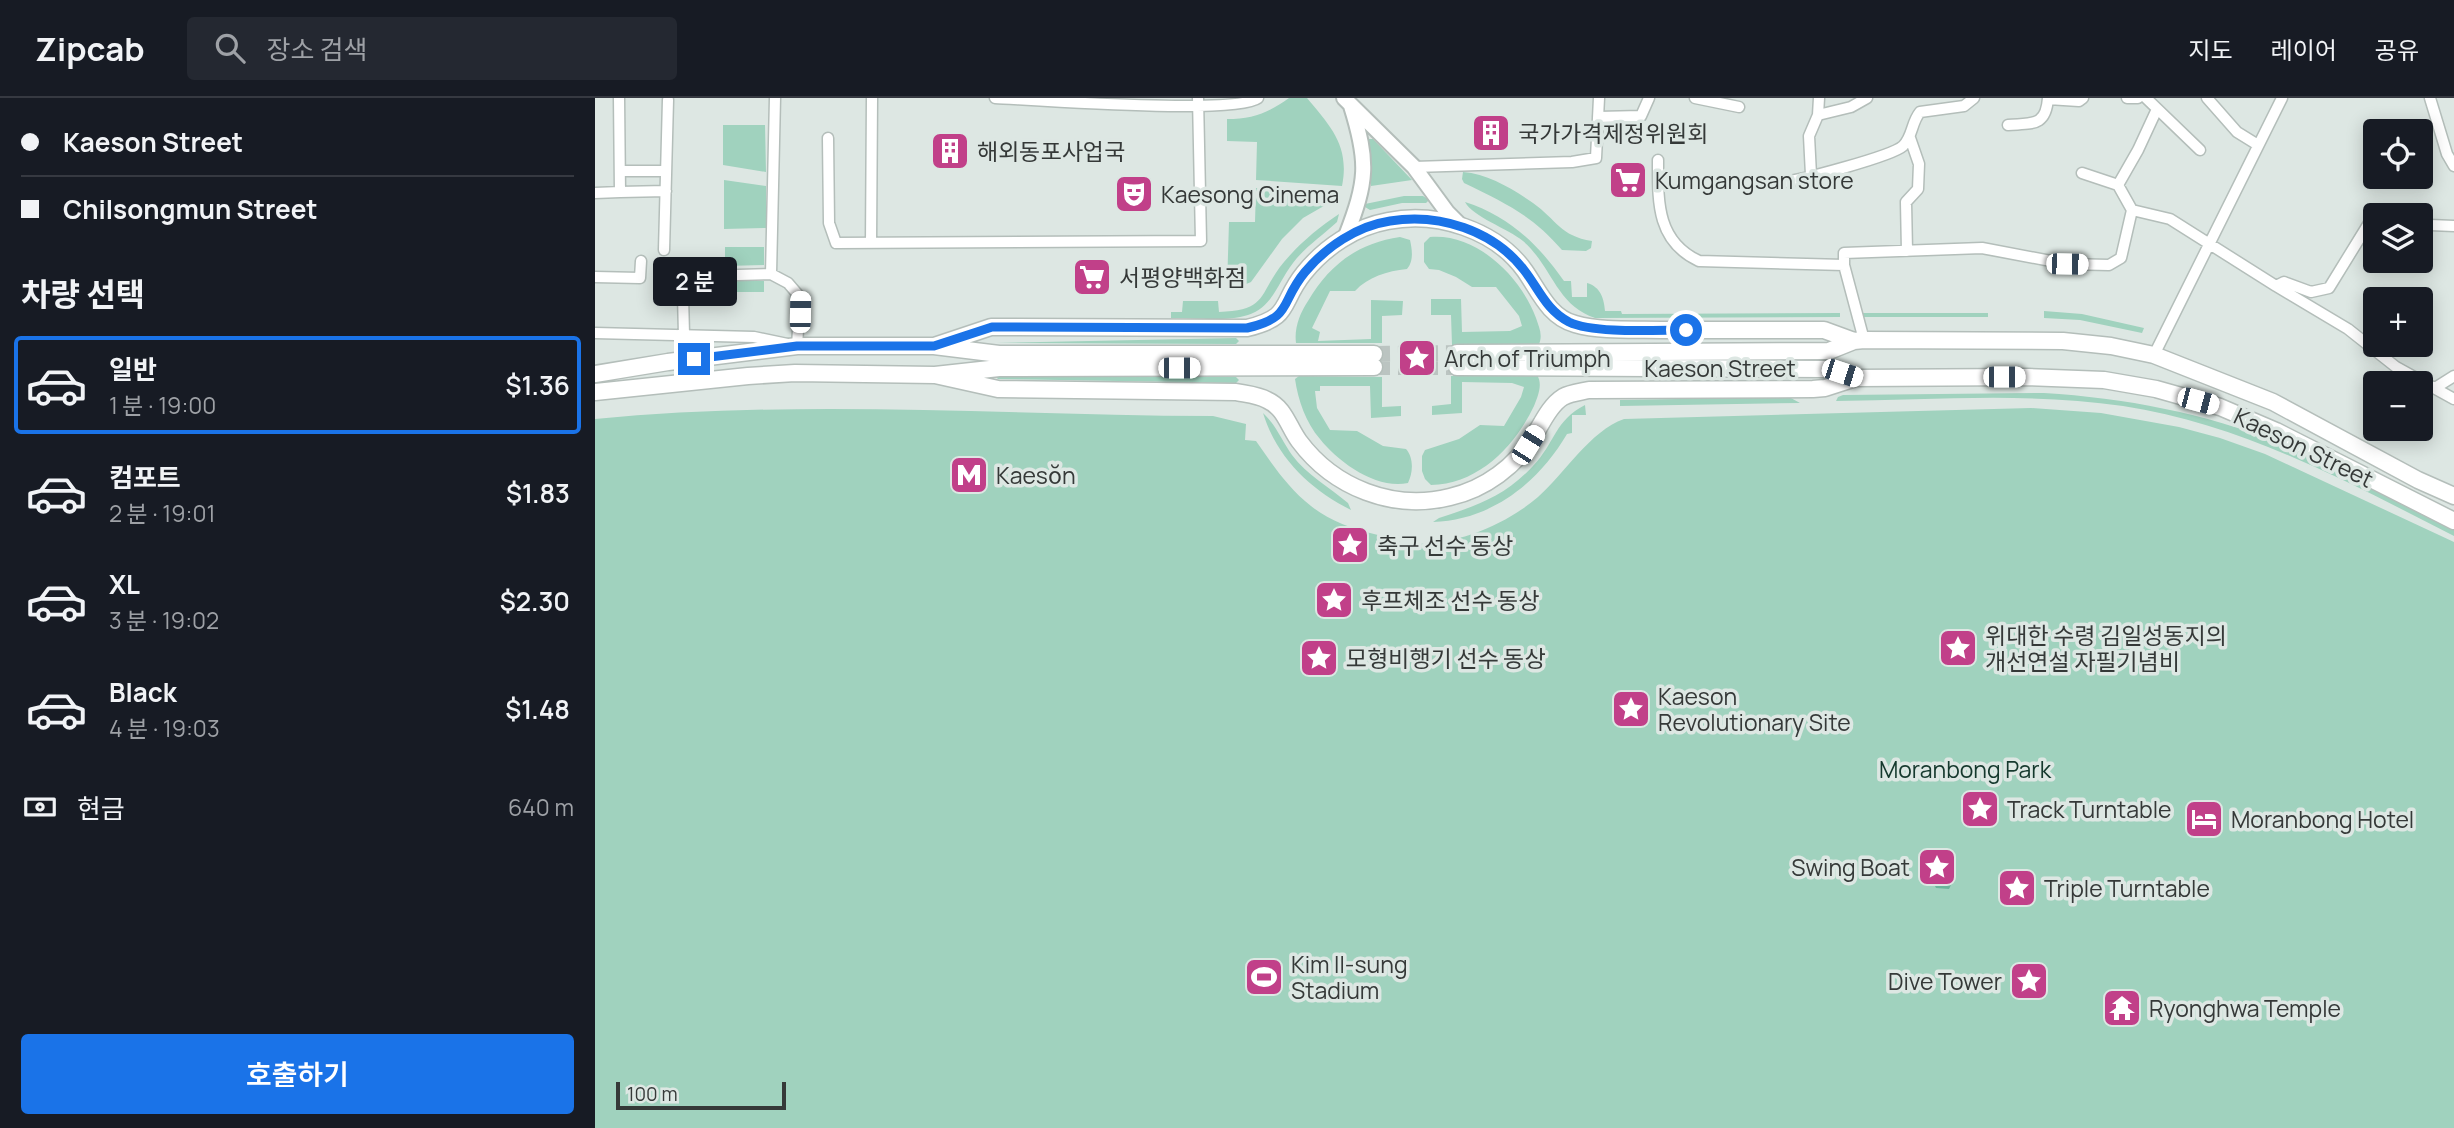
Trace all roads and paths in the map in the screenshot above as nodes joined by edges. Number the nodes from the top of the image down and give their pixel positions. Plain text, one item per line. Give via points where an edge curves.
1 (619, 98) edge
2 (775, 98) edge
3 (872, 98) edge
4 (995, 98) edge
5 (1258, 98) edge
6 (1599, 98) edge
7 (1649, 98) edge
8 (1696, 98) edge
9 (1819, 98) edge
10 (1867, 98) edge
11 (1974, 98) edge
12 (2084, 98) edge
13 (2127, 98) edge
14 (2138, 98) edge
15 (2145, 98) edge
16 (2282, 98) edge
17 (2430, 98) edge
18 (2048, 99) edge
19 (668, 100) dead end
20 (2212, 100) edge
21 (1198, 101) edge
22 (1347, 102) edge
23 (1739, 107) dead end
24 (2157, 108) junction
25 (1818, 115) junction
26 (1598, 117) junction
27 (2008, 125) dead end
28 (828, 138) dead end
29 (1910, 138) junction
30 (2259, 145) junction
31 (2200, 150) dead end
32 (1658, 160) dead end
33 (2454, 166) edge
34 (1414, 167) junction
35 (620, 171) junction
36 (666, 171) junction
37 (2081, 173) dead end
38 (1811, 175) junction
39 (1782, 182) dead end
40 (2118, 185) junction
41 (666, 191) junction
42 (620, 192) junction
43 (595, 193) edge
44 (2132, 210) junction
45 (2433, 225) edge
46 (1461, 226) junction
47 (2454, 226) edge
48 (2363, 233) edge
49 (1346, 236) junction
50 (871, 243) junction
51 (2210, 243) junction
52 (664, 250) dead end
53 (1907, 251) junction
54 (641, 261) dead end
55 (1844, 265) junction
56 (771, 274) junction
57 (595, 277) edge
58 (2276, 286) junction
59 (595, 333) edge
60 (684, 335) junction
61 (1859, 341) junction
62 (797, 346) junction
63 (934, 346) junction
64 (2154, 355) junction
65 (595, 374) edge
66 (935, 375) junction
67 (2454, 376) edge
68 (1856, 378) junction
69 (2435, 388) junction
70 (595, 392) edge
71 (2454, 399) edge
72 (2454, 496) edge
73 (2454, 521) edge

1 - 35 street
2 - 56 street
3 - 50 street
4 - 21 street via 1110,104
5 - 21 street via 1252,103
6 - 26 street
7 - 26 street via 1641,116
8 - 23 street
9 - 25 street
10 - 25 street
11 - 29 street via 1964,106 1920,113
12 - 18 street
13 - 14 street
15 - 24 street
16 - 30 street
17 - 33 street
18 - 27 street via 2042,119
19 - 36 street
20 - 30 street via 2237,132
21 - 50 street via 1201,241
22 - 34 main road
22 - 49 main road via 1362,145 1364,174
24 - 31 street
24 - 40 street
25 - 38 street via 1809,136
26 - 34 street via 1596,158
28 - 50 street via 829,223 836,243
29 - 38 street via 1900,149
29 - 53 street via 1919,164 1918,189 1906,202
30 - 51 street
32 - 55 street via 1662,219 1672,242 1688,256 1699,261
34 - 46 main road
35 - 36 street
35 - 42 street
36 - 41 street
37 - 40 street
38 - 39 street
40 - 44 street
41 - 42 street
41 - 52 street
42 - 43 street
44 - 51 street via 2171,219
44 - 53 street via 2121,258 2109,265 2067,264 1993,248
45 - 47 street
46 - 49 main road, Kaeson Street via 1419,218 1388,221
46 - 61 main road, Kaeson Street via 1504,250 1524,269 1545,302 1571,323 1615,329 1823,330
48 - 58 street via 2329,288 2311,292 2284,282
49 - 63 main road, Kaeson Street via 1303,274 1282,313 1268,323 1247,328 992,327
51 - 58 street
51 - 64 street
53 - 55 street via 1844,253
54 - 57 street via 640,278
55 - 61 street
56 - 60 street via 703,276 683,295
56 - 62 street via 788,283 800,298
58 - 69 street
59 - 60 street
60 - 62 street via 754,337
61 - 64 main road, Kaeson Street via 2063,341
61 - 68 main road, Kaeson Street via 1829,351 1457,360 1828,369
62 - 63 main road
62 - 65 main road
63 - 66 main road
63 - 66 main road via 999,354 1374,361 999,368
64 - 72 main road, Kaeson Street via 2273,402
66 - 68 main road, Kaeson Street via 998,389 1236,392 1267,400 1284,413 1298,440 1321,466 1352,487 1416,502 1459,495 1493,478 1528,445 1562,397 1589,390 1813,389
66 - 70 main road via 795,373
67 - 69 street
68 - 73 main road, Kaeson Street via 2028,377 2104,380 2156,389 2220,407 2276,431
69 - 71 street

